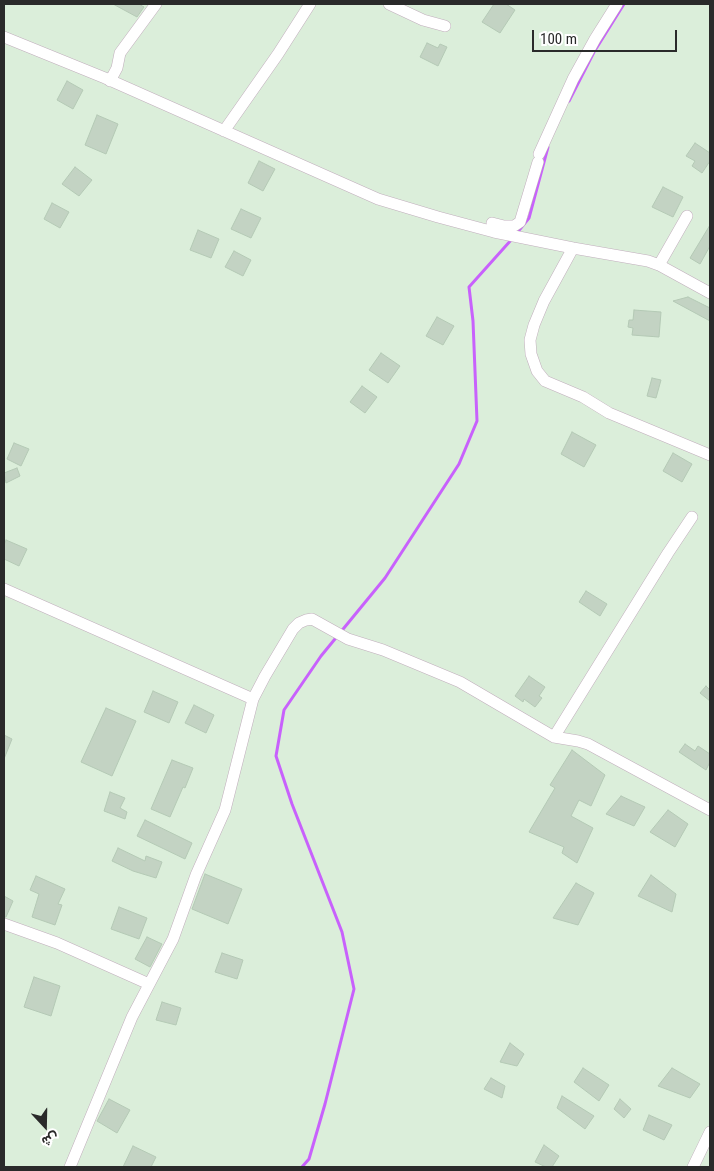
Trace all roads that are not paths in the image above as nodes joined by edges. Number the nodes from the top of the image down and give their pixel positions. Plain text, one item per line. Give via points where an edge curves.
1 (156, 4) edge
2 (310, 4) edge
3 (389, 4) edge
4 (617, 4) edge
5 (445, 26) dead end
6 (4, 37) edge
7 (110, 81) junction
8 (224, 131) junction
9 (378, 199) junction
10 (687, 216) dead end
11 (573, 248) junction
12 (659, 265) junction
13 (710, 293) edge
14 (710, 455) edge
15 (692, 517) dead end
16 (4, 588) edge
17 (253, 700) junction
18 (554, 738) junction
19 (710, 810) edge
20 (4, 924) edge
21 (149, 984) junction
22 (710, 1132) edge
23 (70, 1167) edge
24 (693, 1167) edge

1 - 7 street via 120,54
2 - 8 street
3 - 5 street
4 - 9 street via 573,79 538,158 520,222 504,226 397,200
6 - 7 street
7 - 8 street
8 - 9 street
9 - 11 street via 438,217
10 - 12 street
11 - 12 street
11 - 14 street via 534,325 530,340 537,371 545,381 583,397 608,413
12 - 13 street
15 - 18 street
16 - 17 street
17 - 18 street via 293,629 312,619 348,639 460,682
17 - 21 street via 225,810 172,939
18 - 19 street via 588,744
20 - 21 street via 57,943
21 - 23 street
22 - 24 street

